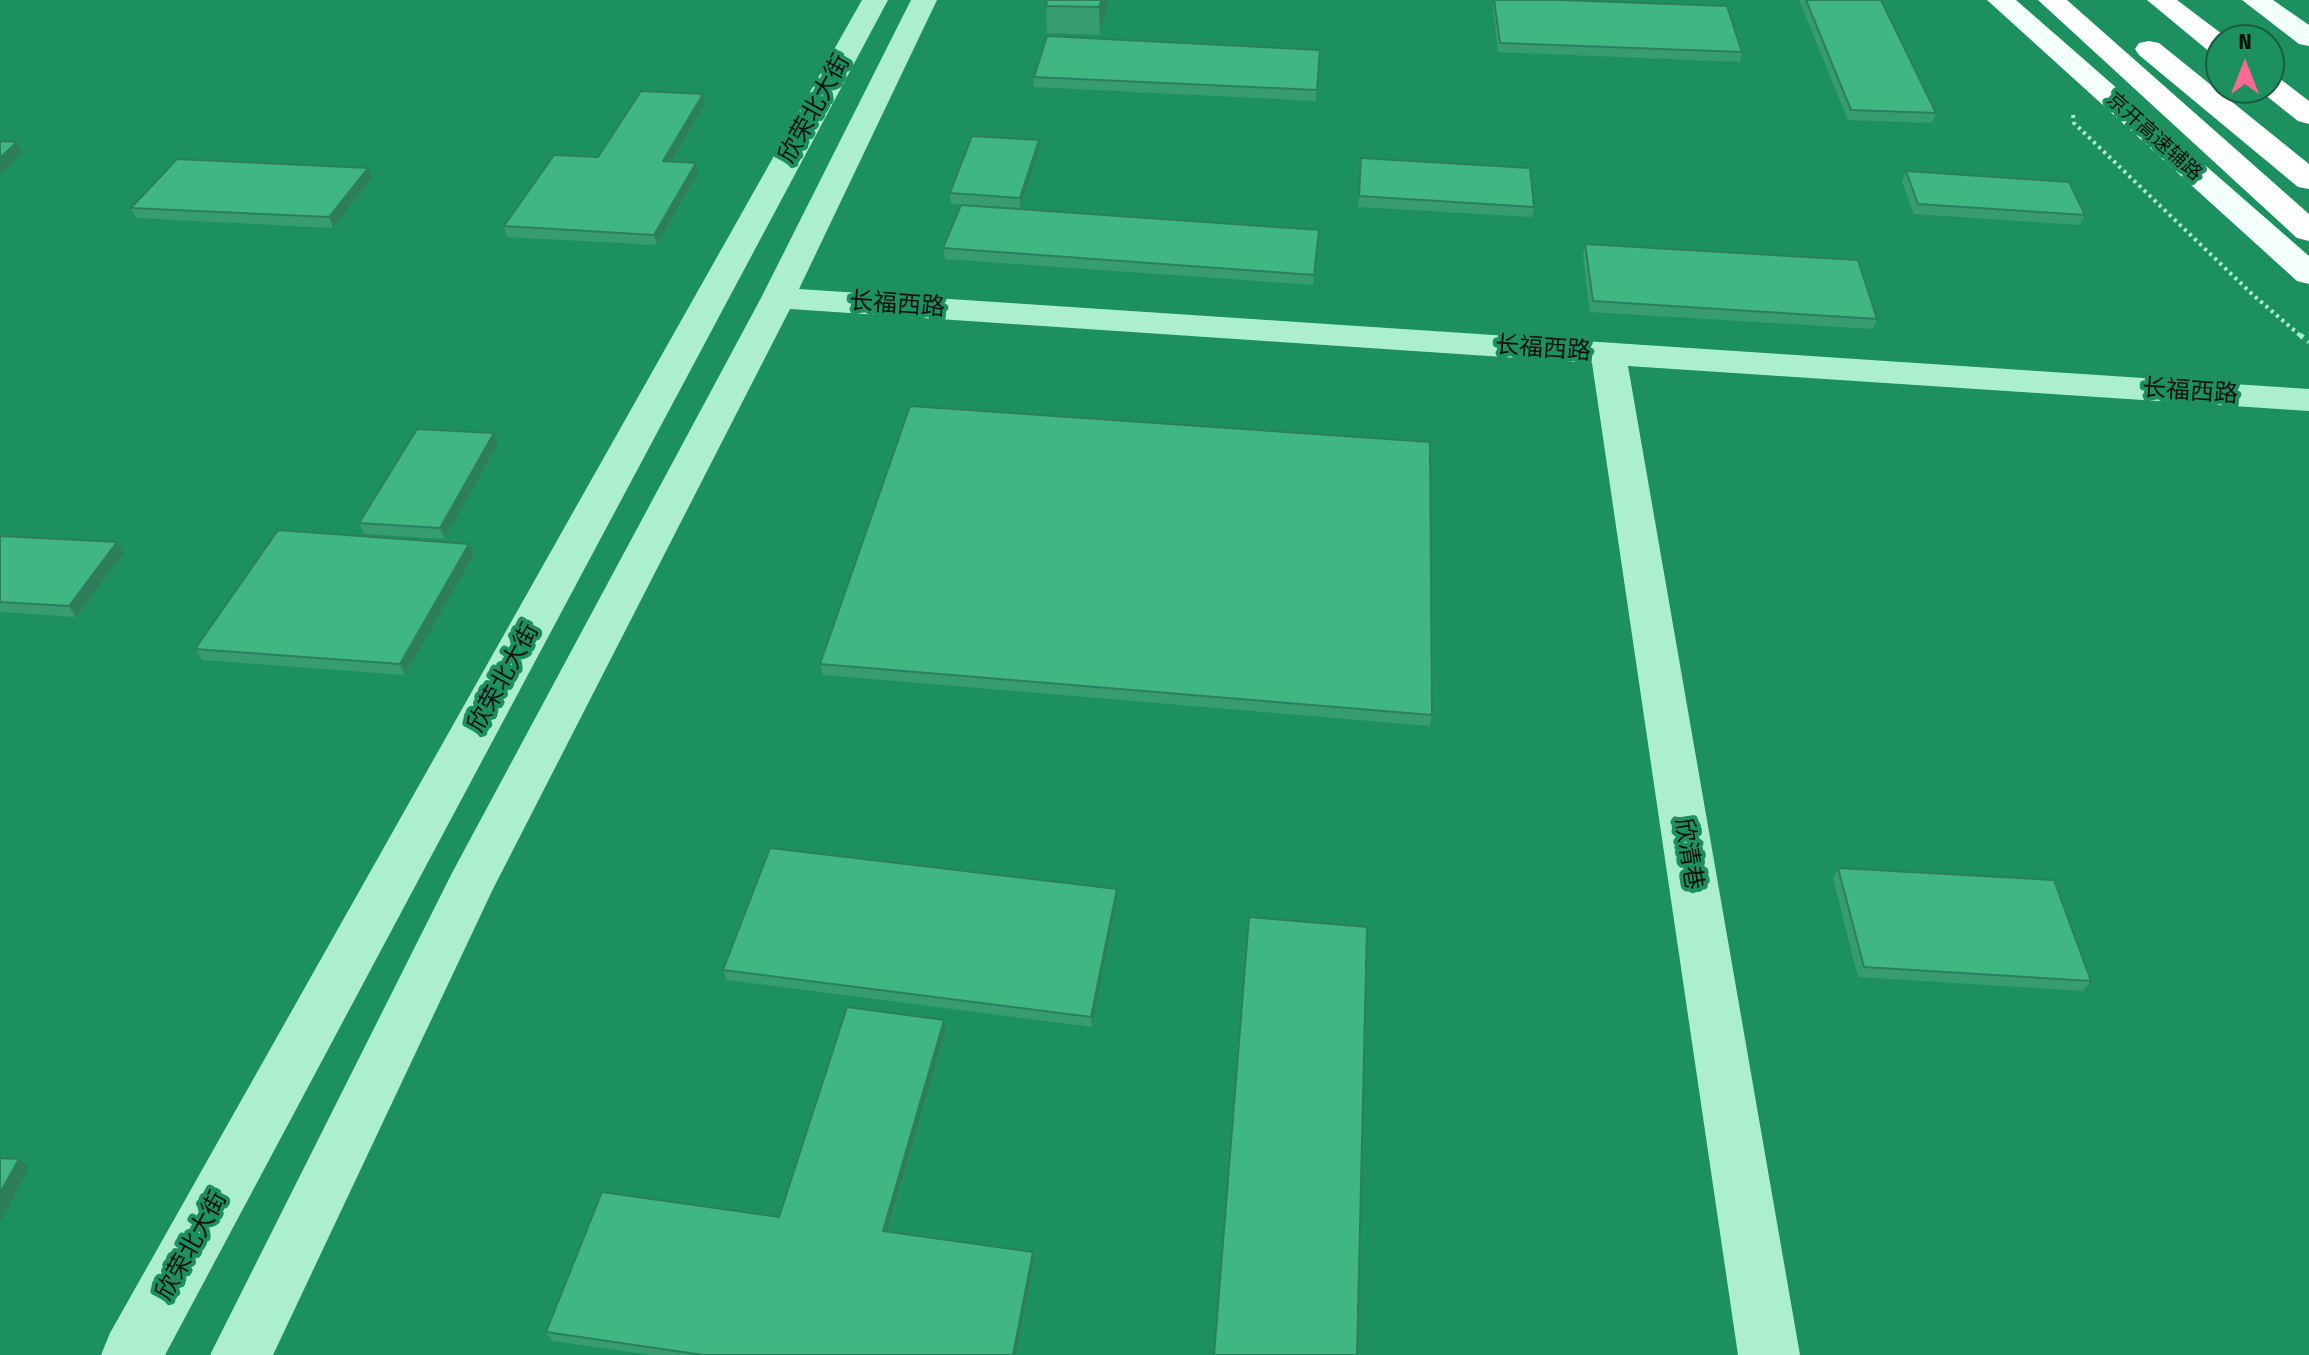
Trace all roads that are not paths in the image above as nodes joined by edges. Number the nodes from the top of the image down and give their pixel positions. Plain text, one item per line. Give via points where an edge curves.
1 (875, 0) edge
2 (924, 0) edge
3 (2000, 0) edge
4 (2051, 0) edge
5 (2088, 0) edge
6 (2160, 0) edge
7 (2255, 0) edge
8 (2205, 35) edge
9 (2309, 38) edge
10 (2285, 96) edge
11 (2309, 115) edge
12 (2309, 180) edge
13 (2309, 231) edge
14 (2309, 274) edge
15 (778, 298) junction
16 (1608, 353) junction
17 (2309, 400) edge
18 (132, 1355) edge
19 (241, 1355) edge
20 (1769, 1355) edge

1 - 18 street, 欣荣北大街
2 - 15 street, 欣荣北大街
3 - 14 main road, 京开高速辅路
4 - 13 highway
5 - 12 highway
6 - 8 highway
7 - 9 main road
10 - 11 highway
15 - 16 street, 长福西路
15 - 19 street, 欣荣北大街 via 469,887
16 - 17 street, 长福西路
16 - 20 street, 欣清巷

